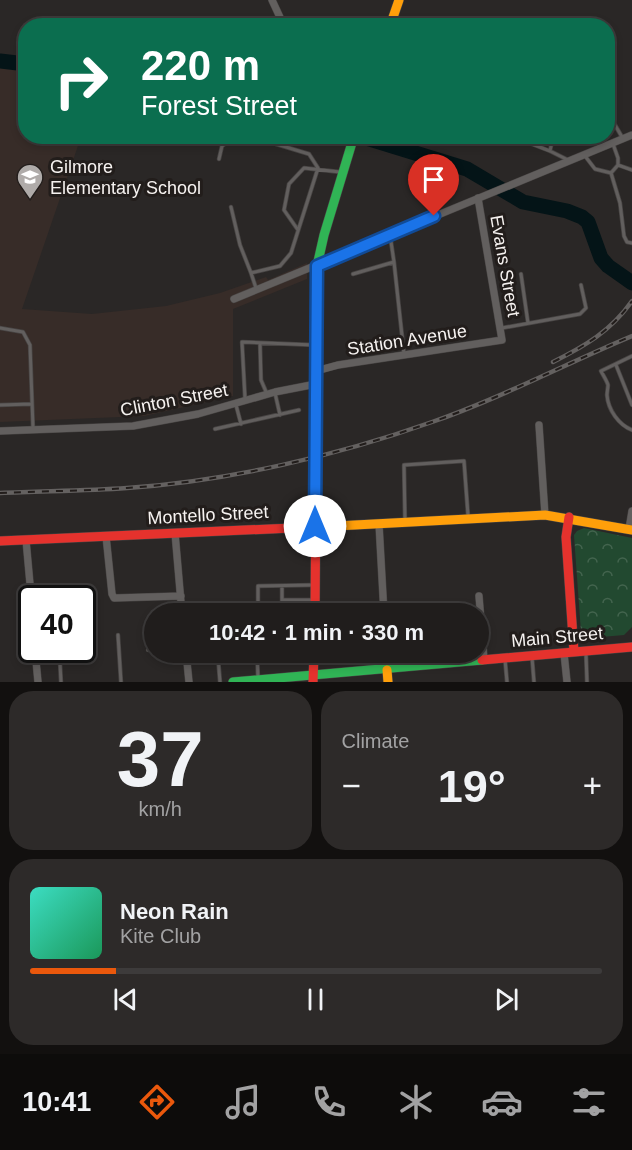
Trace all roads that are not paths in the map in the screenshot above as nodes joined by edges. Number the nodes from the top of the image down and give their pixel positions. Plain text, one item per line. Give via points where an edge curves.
1 (272, 0) edge
2 (399, 0) edge
3 (280, 18) edge
4 (393, 18) edge
5 (615, 126) edge
6 (632, 135) edge
7 (622, 139) junction
8 (615, 142) edge
9 (225, 144) edge
10 (276, 144) edge
11 (351, 144) edge
12 (532, 144) edge
13 (551, 144) edge
14 (609, 144) edge
15 (612, 144) edge
16 (550, 151) junction
17 (584, 154) junction
18 (219, 159) dead end
19 (568, 160) junction
20 (618, 165) junction
21 (318, 168) junction
22 (632, 170) edge
23 (342, 172) junction
24 (611, 173) junction
25 (478, 198) junction
26 (231, 207) dead end
27 (298, 230) junction
28 (390, 235) junction
29 (632, 243) edge
30 (394, 262) junction
31 (317, 266) junction
32 (250, 273) junction
33 (353, 273) dead end
34 (521, 274) dead end
35 (581, 285) dead end
36 (257, 290) junction
37 (234, 299) dead end
38 (528, 323) junction
39 (0, 328) edge
40 (500, 328) junction
41 (502, 340) joint
42 (260, 343) junction
43 (316, 345) junction
44 (405, 356) junction
45 (632, 356) edge
46 (616, 364) junction
47 (316, 372) junction
48 (316, 384) junction
49 (271, 393) junction
50 (245, 400) junction
51 (236, 403) junction
52 (32, 404) junction
53 (0, 405) edge
54 (632, 405) edge
55 (299, 410) dead end
56 (280, 415) junction
57 (240, 424) junction
58 (539, 425) dead end
59 (215, 429) dead end
60 (33, 430) junction
61 (632, 430) edge
62 (0, 431) edge
63 (632, 511) edge
64 (545, 515) junction
65 (569, 517) junction
66 (468, 519) junction
67 (405, 523) junction
68 (379, 524) junction
69 (315, 526) junction
70 (630, 530) edge
71 (175, 533) junction
72 (106, 536) junction
73 (26, 540) junction
74 (0, 541) edge
75 (30, 585) edge
76 (315, 585) junction
77 (282, 586) junction
78 (181, 596) junction
79 (479, 596) dead end
80 (282, 600) joint
81 (315, 600) joint
82 (181, 603) edge
83 (258, 603) edge
84 (383, 603) edge
85 (480, 603) edge
86 (118, 635) dead end
87 (632, 647) edge
88 (585, 651) junction
89 (569, 653) junction
90 (532, 655) junction
91 (505, 657) junction
92 (489, 659) edge
93 (36, 663) edge
94 (60, 663) edge
95 (187, 663) edge
96 (218, 663) edge
97 (257, 663) edge
98 (314, 663) edge
99 (387, 663) edge
100 (449, 663) edge
101 (387, 670) junction
102 (313, 678) edge
103 (258, 680) junction
104 (38, 682) edge
105 (61, 682) edge
106 (121, 682) edge
107 (189, 682) edge
108 (220, 682) edge
109 (233, 682) edge
110 (245, 682) edge
111 (388, 682) edge
112 (507, 682) edge
113 (534, 682) edge
114 (567, 682) edge
115 (587, 682) edge

1 - 3 street
2 - 4 main road
5 - 7 lane
6 - 7 street
7 - 8 street
9 - 18 lane
10 - 21 lane via 309,154
11 - 23 main road
12 - 16 lane
13 - 16 lane
14 - 17 street
15 - 20 lane
16 - 19 lane
17 - 19 street
17 - 24 lane via 595,169
19 - 25 street
20 - 22 lane
20 - 24 lane
21 - 23 lane
21 - 27 lane
21 - 27 lane via 304,168 289,184 284,210
23 - 31 main road
24 - 29 lane via 624,236
25 - 28 street
25 - 40 street, Evans Street
26 - 32 lane
27 - 32 lane via 291,253 280,266
28 - 30 lane
28 - 31 street
30 - 33 lane
30 - 44 lane
31 - 36 street
31 - 43 main road
32 - 36 lane
34 - 38 lane
35 - 38 lane via 586,308 580,314
36 - 37 street
38 - 40 lane
39 - 52 lane via 23,332 30,345
40 - 41 street, Evans Street
41 - 44 street, Station Avenue
42 - 43 lane
42 - 49 lane via 261,380
42 - 50 lane via 242,342
43 - 47 main road
44 - 47 street, Station Avenue
45 - 46 lane
46 - 54 lane
46 - 61 lane via 601,371 608,385 607,396 617,419
47 - 48 main road
48 - 49 street, Clinton Street
48 - 69 main road, bridge
49 - 50 street, Clinton Street
49 - 56 lane
50 - 51 street, Clinton Street
51 - 57 lane
51 - 60 street, Clinton Street via 133,426
52 - 53 lane
52 - 60 lane
55 - 56 lane
56 - 57 lane
57 - 59 lane
58 - 64 street
60 - 62 street, Clinton Street
63 - 70 street
64 - 65 main road, Montello Street
64 - 66 main road, Montello Street
65 - 70 main road, Montello Street
65 - 89 main road
66 - 67 main road, Montello Street
66 - 67 lane via 464,461 404,465
67 - 68 main road, Montello Street
68 - 69 main road, Montello Street
68 - 84 street
69 - 71 main road, Montello Street
69 - 76 main road
71 - 72 main road, Montello Street
71 - 78 street
72 - 73 main road, Montello Street
72 - 78 street via 114,598
73 - 74 main road, Montello Street
73 - 75 street
76 - 77 lane
76 - 81 main road
77 - 80 lane
77 - 83 lane via 258,586
78 - 82 street
79 - 85 street
80 - 81 lane
86 - 106 lane
87 - 88 main road, Main Street
88 - 89 main road, Main Street
88 - 115 lane
89 - 90 main road, Main Street
89 - 114 street
90 - 91 main road, Main Street
90 - 113 lane
91 - 92 main road, Main Street
91 - 112 lane
93 - 104 street
94 - 105 lane
95 - 107 street
96 - 108 lane
97 - 103 lane
98 - 102 main road
99 - 101 street
100 - 101 main road, Main Street
101 - 102 main road, Main Street
101 - 111 main road
102 - 103 main road, Main Street
103 - 110 main road, Main Street
109 - 110 main road, Main Street

